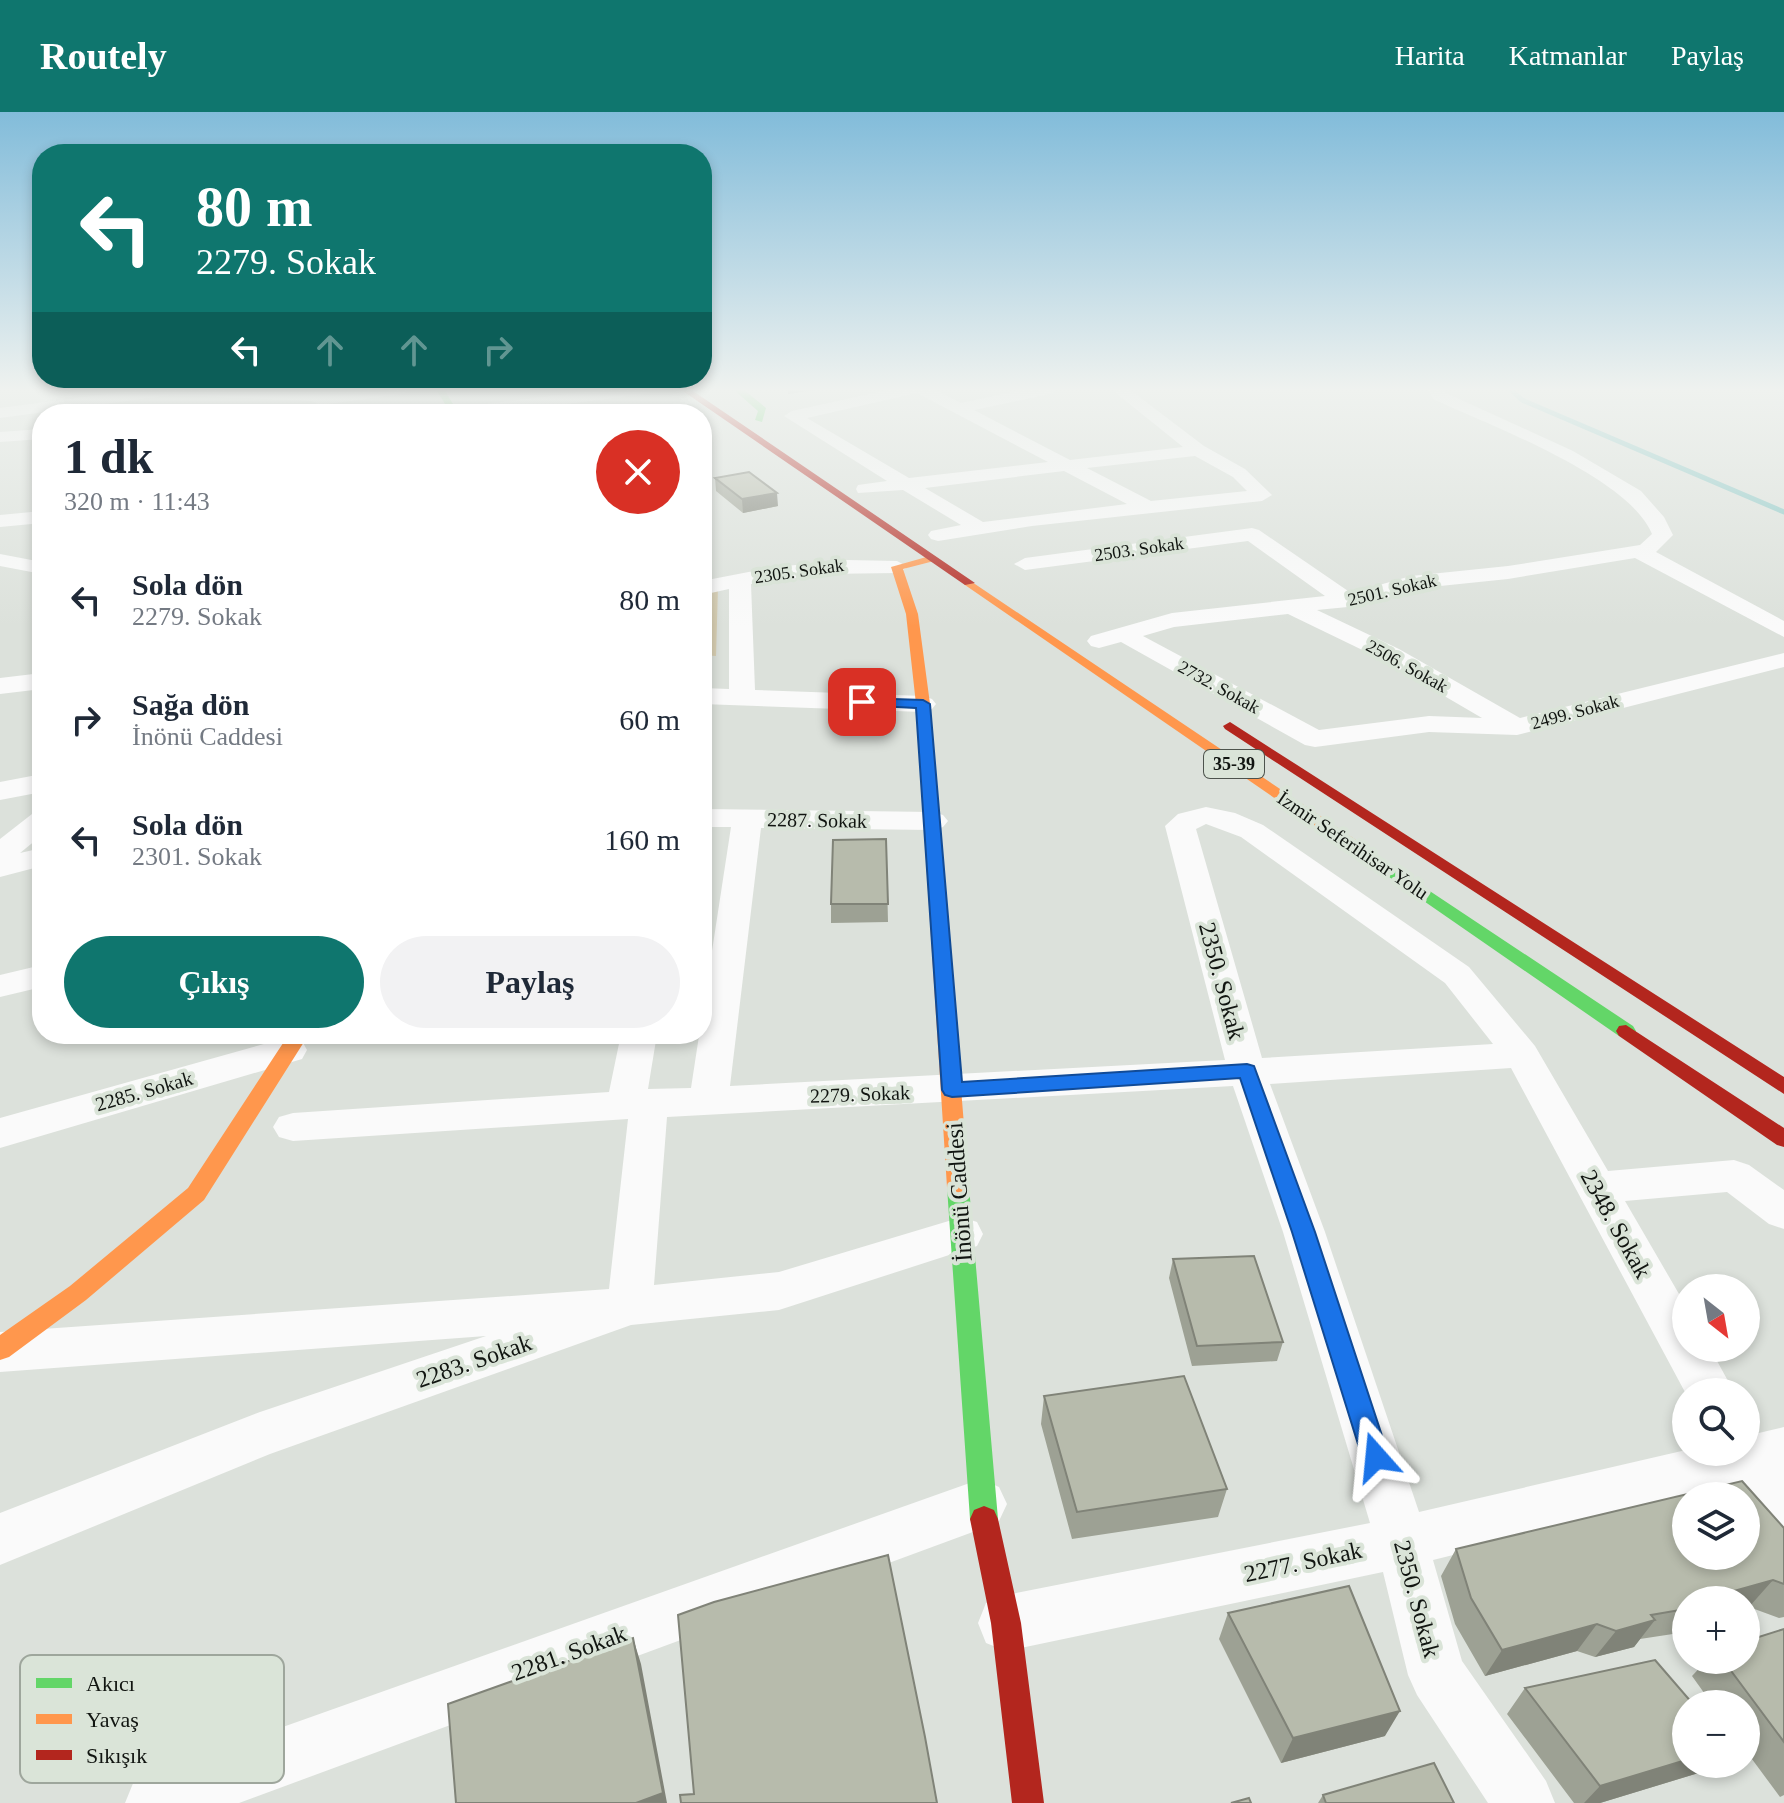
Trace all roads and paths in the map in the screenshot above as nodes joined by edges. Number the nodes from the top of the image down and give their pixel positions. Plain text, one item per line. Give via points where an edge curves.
1 (798, 468) edge
2 (833, 468) edge
3 (880, 468) edge
4 (1047, 468) edge
5 (1077, 468) edge
6 (1230, 468) edge
7 (1589, 468) edge
8 (852, 480) junction
9 (907, 484) junction
10 (890, 504) dead end
11 (1151, 509) junction
12 (32, 518) edge
13 (0, 521) edge
14 (978, 527) junction
15 (932, 531) joint
16 (960, 549) dead end
17 (1638, 551) junction
18 (930, 559) junction
19 (1025, 564) dead end
20 (897, 567) junction
21 (32, 569) edge
22 (0, 572) edge
23 (740, 579) junction
24 (32, 580) edge
25 (712, 586) edge
26 (1347, 601) junction
27 (1294, 608) junction
28 (1784, 630) edge
29 (1108, 641) joint
30 (1784, 660) edge
31 (32, 682) edge
32 (0, 686) edge
33 (712, 696) edge
34 (742, 697) junction
35 (923, 704) junction
36 (1215, 716) dead end
37 (1517, 727) junction
38 (1315, 739) junction
39 (32, 785) edge
40 (0, 791) edge
41 (1331, 792) junction
42 (712, 818) edge
43 (747, 820) junction
44 (933, 821) junction
45 (32, 828) edge
46 (32, 859) edge
47 (1, 867) edge
48 (32, 978) edge
49 (0, 986) edge
50 (288, 1044) edge
51 (293, 1044) edge
52 (639, 1044) edge
53 (1522, 1055) junction
54 (1247, 1071) junction
55 (1784, 1087) edge
56 (952, 1090) junction
57 (709, 1100) junction
58 (637, 1104) junction
59 (293, 1127) dead end
60 (0, 1133) edge
61 (1784, 1139) edge
62 (1596, 1188) junction
63 (1784, 1212) edge
64 (962, 1234) junction
65 (630, 1306) junction
66 (0, 1351) edge
67 (1702, 1378) edge
68 (1708, 1466) edge
69 (1759, 1466) edge
70 (981, 1504) junction
71 (1784, 1508) edge
72 (0, 1539) edge
73 (1402, 1542) junction
74 (1006, 1623) junction
75 (284, 1757) edge
76 (211, 1783) edge
77 (156, 1803) edge
78 (1028, 1803) edge
79 (1524, 1803) edge

1 - 18 main road, İzmir Seferihisar Yolu / 35-39
2 - 8 main road
3 - 9 street
4 - 9 street
5 - 11 street
6 - 11 street via 1262,495
7 - 17 street via 1634,495 1657,521 1663,535
8 - 9 street
8 - 10 main road
9 - 14 street
11 - 14 street
12 - 13 street
14 - 15 street
15 - 16 main road
17 - 26 street, 2501. Sokak via 1447,577
17 - 28 street
18 - 20 main road
18 - 61 main road, İzmir Seferihisar Yolu / 35-39
19 - 26 street, 2503. Sokak via 1252,534
20 - 23 street, 2305. Sokak via 854,564
20 - 35 main road, İnönü Caddesi via 912,614
21 - 22 street
22 - 24 street
23 - 25 street, 2305. Sokak
23 - 34 street
26 - 27 street, 2501. Sokak
27 - 29 street, 2501. Sokak via 1172,620
27 - 37 street, 2506. Sokak via 1390,654
29 - 38 street, 2732. Sokak
30 - 37 street, 2499. Sokak
31 - 32 street
33 - 34 street
34 - 35 street
35 - 44 main road, İnönü Caddesi
36 - 41 main road, İzmir Seferihisar Yolu / 35-39
37 - 38 street, 2499. Sokak via 1429,724
38 - 41 street
39 - 40 street
41 - 55 main road, İzmir Seferihisar Yolu / 35-39
42 - 43 street, 2287. Sokak
43 - 44 street, 2287. Sokak
43 - 57 street
44 - 56 main road, İnönü Caddesi
45 - 47 street via 4,851
46 - 47 street
48 - 49 street
50 - 60 street, 2285. Sokak
51 - 66 main road via 196,1194
52 - 58 street
53 - 54 street, 2279. Sokak
53 - 54 street, 2350. Sokak via 1457,975 1252,831 1219,815 1191,816 1180,826
53 - 62 street, 2348. Sokak
54 - 56 street, 2279. Sokak
54 - 73 street, 2350. Sokak
56 - 57 street, 2279. Sokak
56 - 64 main road, İnönü Caddesi
57 - 58 street, 2279. Sokak
58 - 59 street, 2279. Sokak
58 - 65 street
62 - 63 street via 1734,1176
62 - 67 street, 2348. Sokak
64 - 65 street, 2283. Sokak via 779,1291
64 - 70 main road, İnönü Caddesi
65 - 66 street
65 - 72 street, 2283. Sokak via 260,1435
68 - 73 street, 2277. Sokak
69 - 71 street
70 - 74 main road, İnönü Caddesi
70 - 75 street, 2281. Sokak
73 - 74 street, 2277. Sokak
73 - 79 street, 2350. Sokak via 1437,1675
74 - 78 main road, İnönü Caddesi
76 - 77 street, 2281. Sokak

